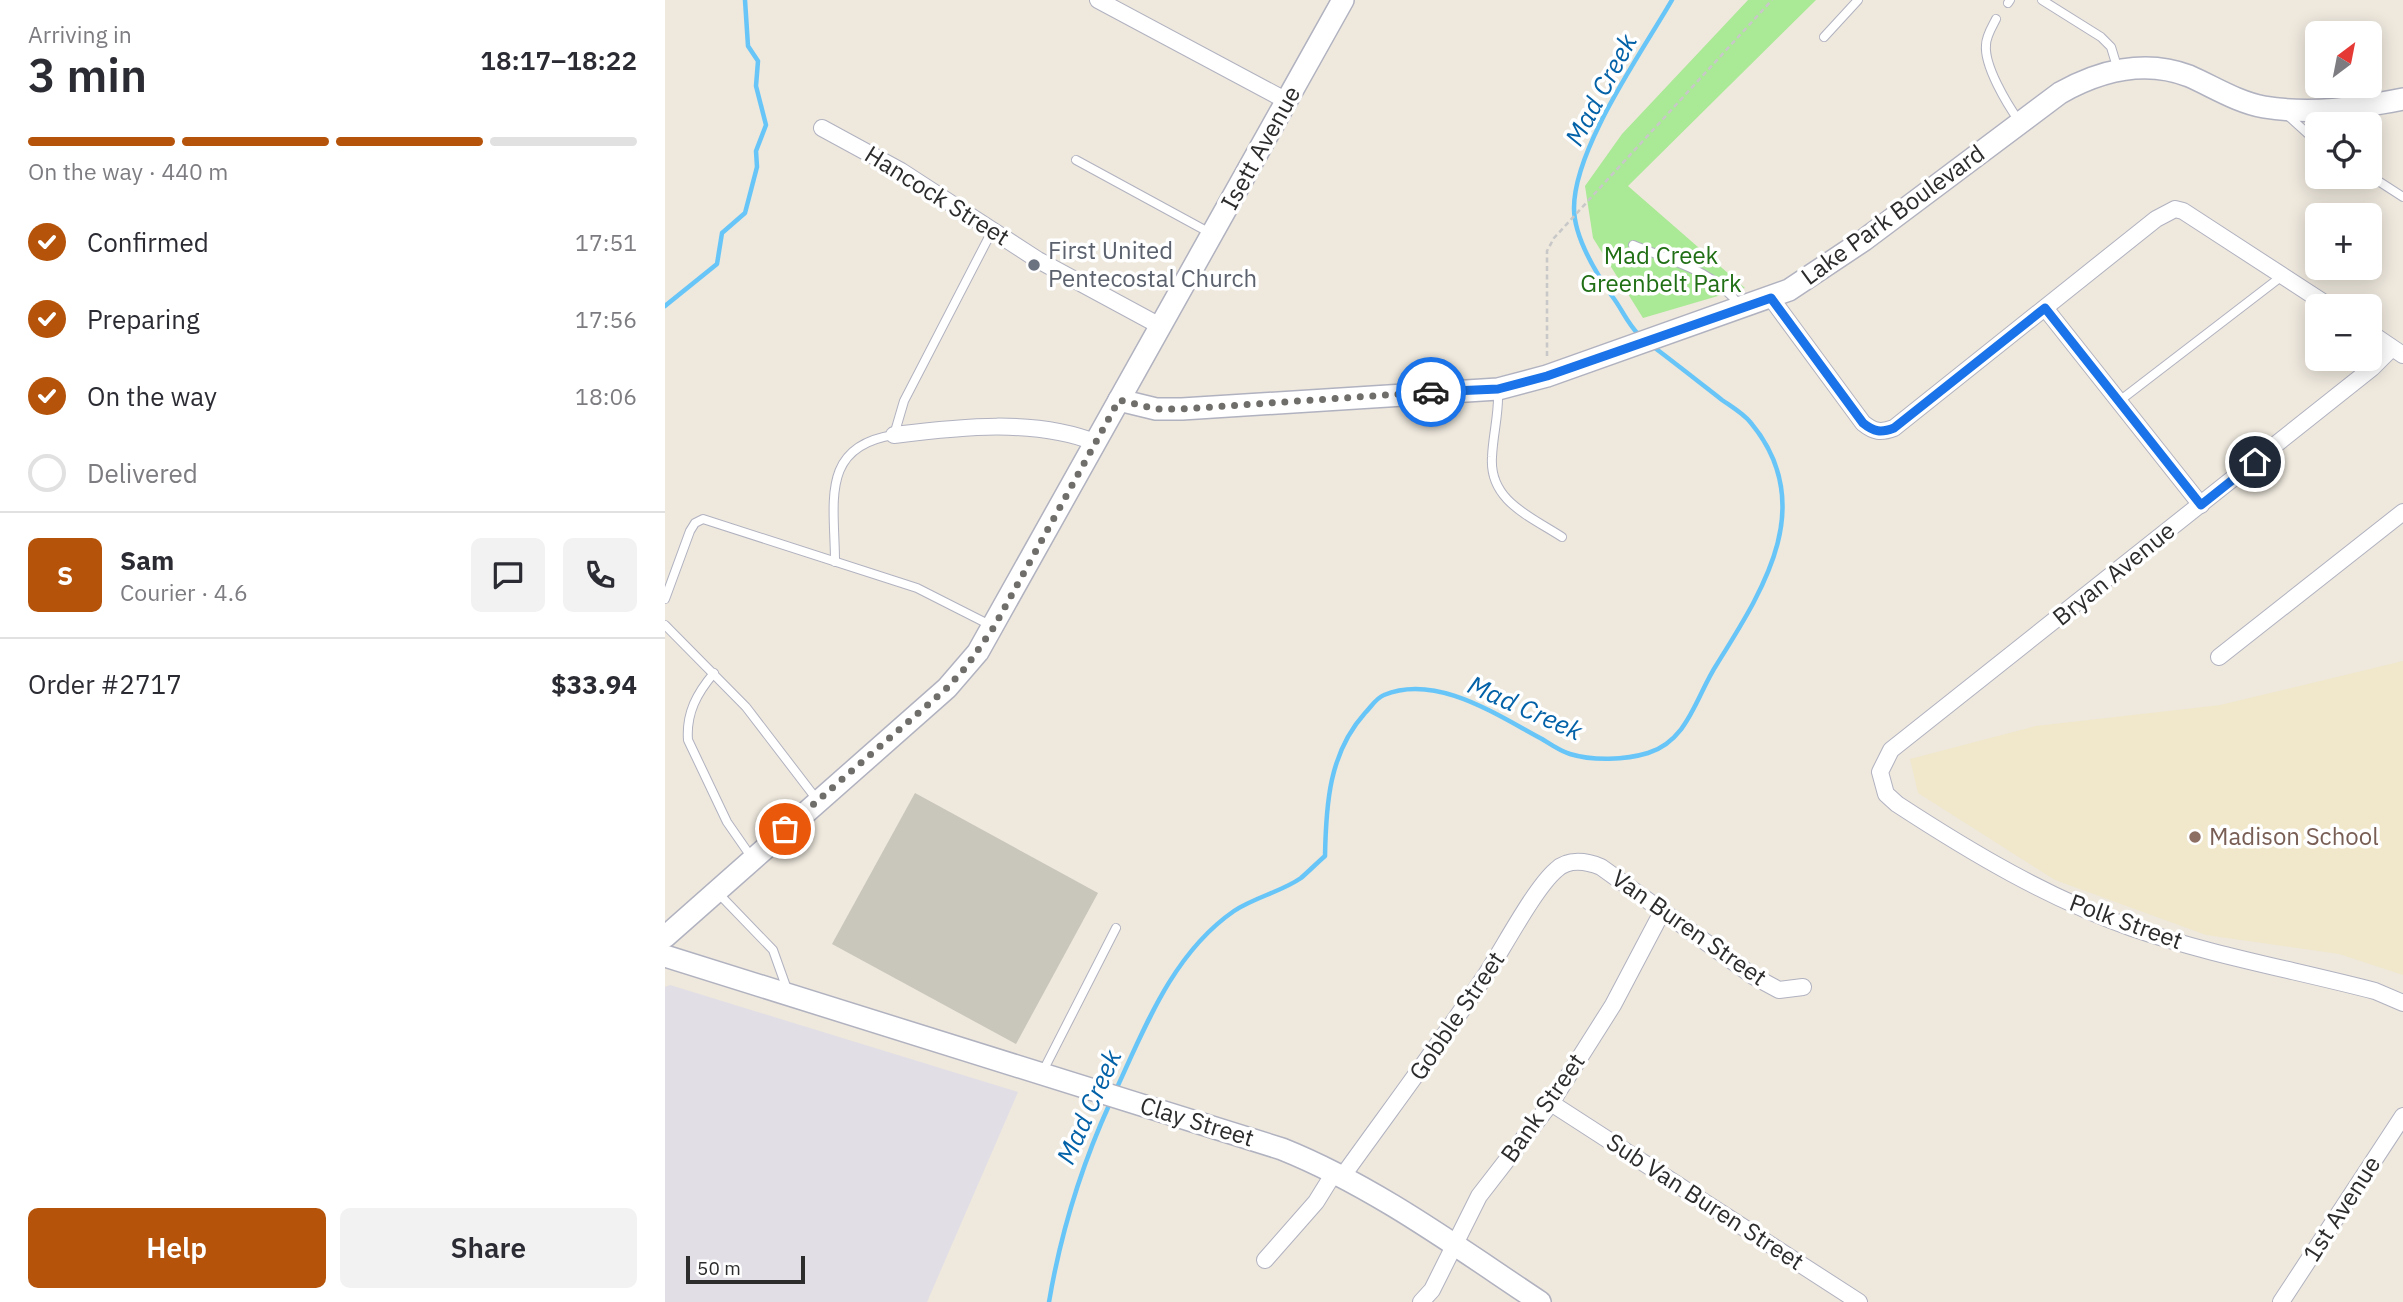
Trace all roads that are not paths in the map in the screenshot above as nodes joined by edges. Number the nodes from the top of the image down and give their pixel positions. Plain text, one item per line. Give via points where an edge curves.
1 (1098, 0) edge
2 (1343, 0) edge
3 (1858, 0) edge
4 (2042, 0) edge
5 (1996, 19) dead end
6 (1824, 37) dead end
7 (2117, 70) junction
8 (1287, 100) junction
9 (2403, 100) edge
10 (2280, 109) junction
11 (2020, 123) junction
12 (822, 128) dead end
13 (2305, 131) edge
14 (1076, 160) dead end
15 (2382, 183) edge
16 (2403, 197) edge
17 (992, 231) junction
18 (1213, 235) junction
19 (1633, 246) dead end
20 (2282, 275) junction
21 (2311, 294) edge
22 (1771, 298) junction
23 (2045, 308) junction
24 (1742, 309) junction
25 (1162, 327) junction
26 (2382, 341) edge
27 (2398, 351) edge
28 (1498, 389) junction
29 (1119, 400) junction
30 (2118, 402) junction
31 (894, 435) junction
32 (1097, 443) junction
33 (2201, 505) junction
34 (2403, 512) edge
35 (1562, 537) dead end
36 (835, 562) junction
37 (665, 599) edge
38 (665, 625) edge
39 (994, 627) junction
40 (2219, 657) dead end
41 (714, 673) junction
42 (1881, 780) joint
43 (818, 801) junction
44 (752, 858) junction
45 (1576, 862) joint
46 (715, 890) junction
47 (1662, 912) junction
48 (1116, 928) dead end
49 (665, 937) edge
50 (665, 956) edge
51 (1803, 988) dead end
52 (789, 995) junction
53 (2403, 1003) edge
54 (1041, 1074) junction
55 (1551, 1103) junction
56 (2403, 1116) edge
57 (1338, 1175) junction
58 (1453, 1245) junction
59 (1265, 1260) dead end
60 (1421, 1302) edge
61 (1540, 1302) edge
62 (1859, 1302) edge
63 (2281, 1302) edge

1 - 8 street
2 - 8 street, Isett Avenue
3 - 6 lane
4 - 7 lane via 2101,37 2111,47
5 - 11 lane via 1986,45 1987,56 2006,103
7 - 10 street, Lake Park Boulevard via 2138,67 2186,75 2239,99
7 - 11 street, Lake Park Boulevard via 2082,80
8 - 18 street, Isett Avenue
9 - 10 street, Lake Park Boulevard via 2323,111
10 - 13 lane
11 - 22 street, Lake Park Boulevard via 1819,272
12 - 17 street, Hancock Street via 901,171
14 - 18 lane
15 - 16 lane
17 - 25 street, Hancock Street
17 - 31 lane via 904,401
18 - 25 street, Isett Avenue
19 - 24 lane via 1707,275 1724,285
20 - 21 street
20 - 23 street via 2175,209 2155,219
20 - 30 lane
22 - 23 street via 1863,423 1883,432 1894,428
22 - 24 street, Lake Park Boulevard
23 - 30 street
24 - 28 street, Lake Park Boulevard
25 - 29 street, Isett Avenue
26 - 27 street
27 - 33 street, Bryan Avenue
28 - 29 street, Lake Park Boulevard via 1182,409 1156,409
28 - 35 lane via 1492,456 1495,487 1506,501
29 - 32 street, Isett Avenue
30 - 33 street
31 - 32 street via 1046,429
31 - 36 lane via 865,442 844,457 835,490
32 - 39 street, Isett Avenue
33 - 42 street, Bryan Avenue via 1891,750 1882,762
34 - 40 street
36 - 37 lane via 703,519 690,531
36 - 39 lane via 940,597
38 - 41 lane
39 - 43 street, Isett Avenue via 947,688
41 - 43 lane
41 - 44 lane via 696,698 687,725 688,740 727,822
42 - 53 street, Polk Street via 1886,794 1897,804 1962,846 2084,909 2173,941 2375,991
43 - 44 street, Isett Avenue
44 - 46 street, Isett Avenue
45 - 47 street, Van Buren Street via 1601,867
45 - 57 street, Gobble Street via 1555,870 1411,1084
46 - 49 street, Isett Avenue
46 - 52 lane via 773,950
47 - 51 street, Van Buren Street via 1769,986
47 - 55 street, Bank Street
48 - 54 lane
50 - 52 street, Clay Street
52 - 54 street, Clay Street
54 - 57 street, Clay Street via 1282,1149
55 - 58 street, Bank Street via 1479,1196
55 - 62 street, Sub Van Buren Street
56 - 63 street, 1st Avenue
57 - 58 street, Clay Street
57 - 59 street, Gobble Street
58 - 60 street, Bank Street via 1432,1290
58 - 61 street, Clay Street

